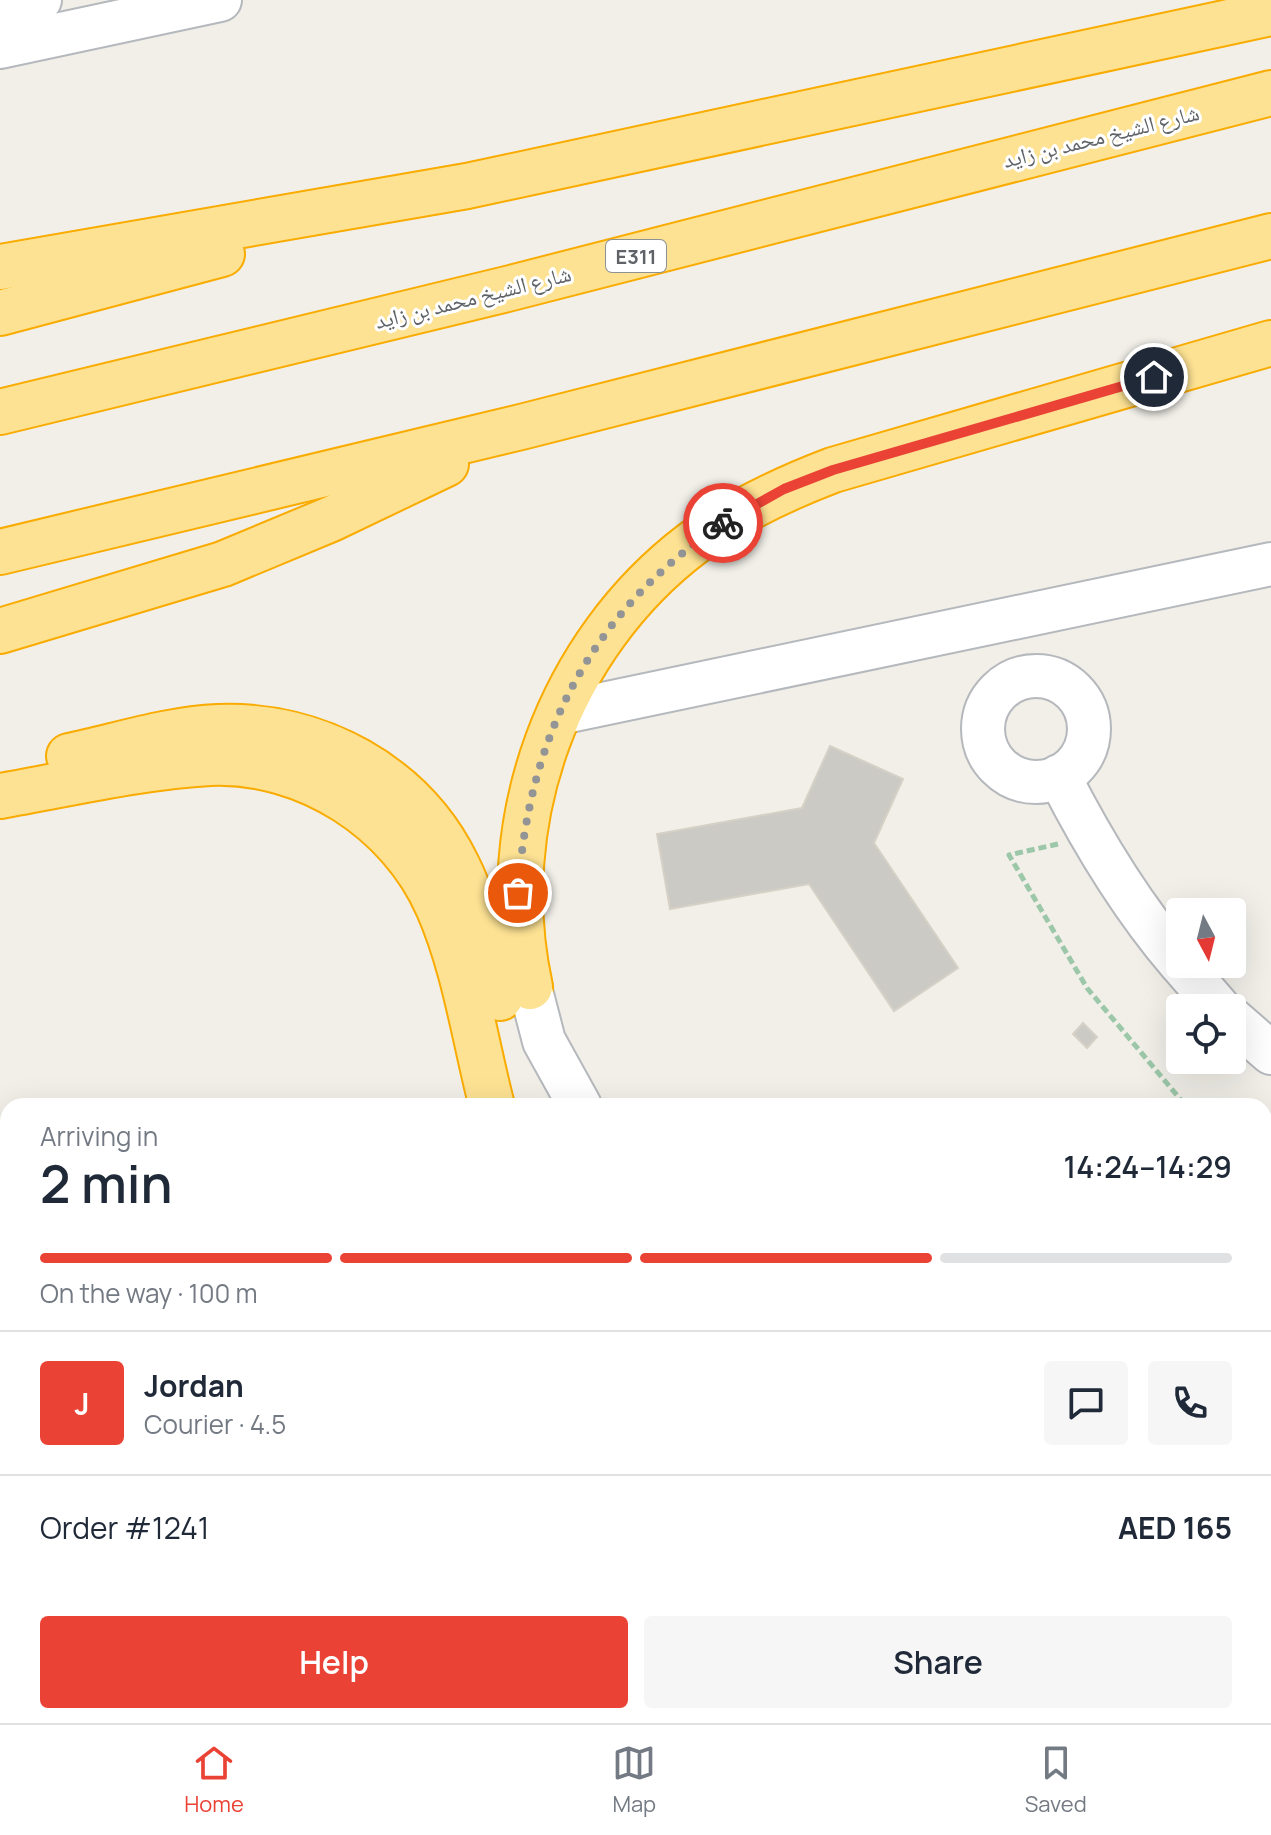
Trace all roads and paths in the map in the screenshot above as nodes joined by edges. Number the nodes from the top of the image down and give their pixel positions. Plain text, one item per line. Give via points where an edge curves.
1 (40, 0) edge
2 (220, 0) edge
3 (0, 8) edge
4 (1271, 13) edge
5 (0, 47) edge
6 (1271, 93) edge
7 (467, 186) junction
8 (1271, 236) edge
9 (0, 267) edge
10 (0, 313) edge
11 (1271, 343) edge
12 (0, 412) edge
13 (525, 426) junction
14 (0, 552) edge
15 (1271, 564) edge
16 (0, 631) edge
17 (560, 713) junction
18 (0, 771) edge
19 (1059, 776) dead end
20 (0, 796) edge
21 (1090, 837) junction
22 (1166, 947) edge
23 (1192, 978) edge
24 (515, 992) junction
25 (1207, 994) edge
26 (1246, 1031) edge
27 (1271, 1053) edge
28 (490, 1098) edge
29 (544, 1098) edge
30 (576, 1098) edge
31 (1179, 1098) edge

1 - 3 street
2 - 5 street
4 - 7 highway
6 - 12 highway, شارع الشيخ محمد بن زايد / E311 via 507,289
7 - 9 highway
7 - 10 highway
8 - 13 highway
11 - 17 highway via 833,470 749,507 653,577 586,660
13 - 14 highway
13 - 16 highway via 261,550
15 - 17 street
17 - 24 highway via 542,751 521,845
18 - 24 highway via 215,727 264,729 324,743 388,780 438,833
19 - 21 street
20 - 28 highway via 212,763 290,775 347,800 395,841 438,906
21 - 22 street
21 - 31 path via 1009,855 1087,988
23 - 25 street
24 - 29 street via 525,1061
24 - 30 street
26 - 27 street

